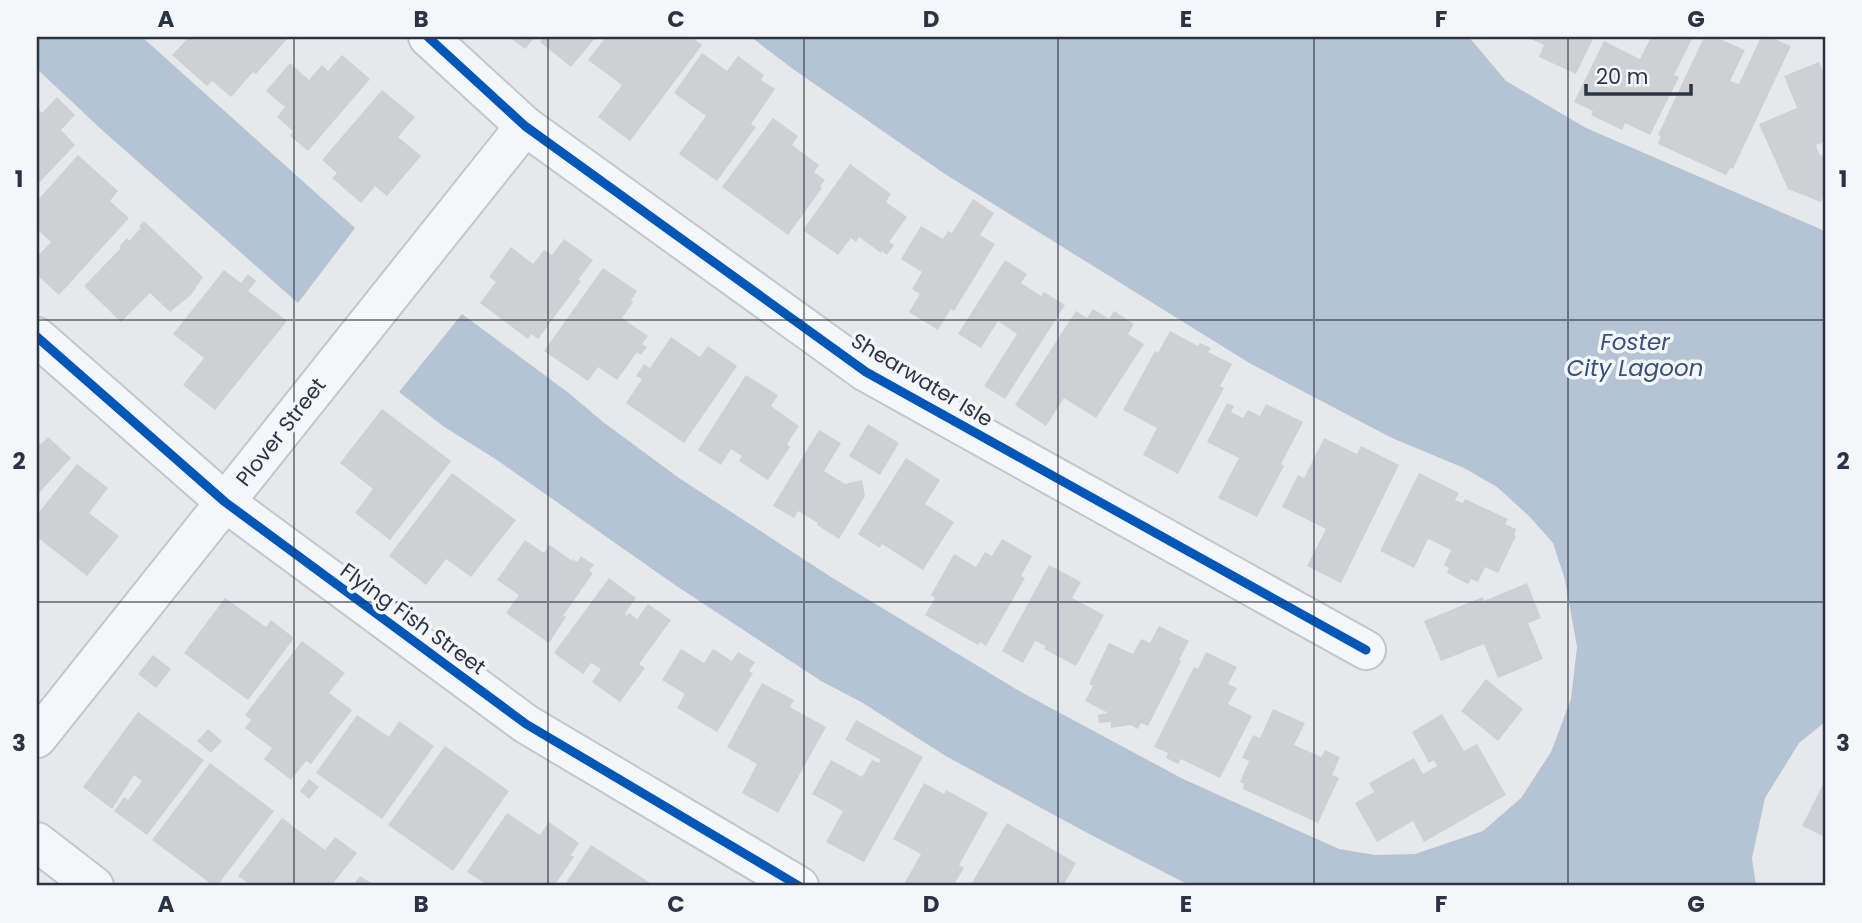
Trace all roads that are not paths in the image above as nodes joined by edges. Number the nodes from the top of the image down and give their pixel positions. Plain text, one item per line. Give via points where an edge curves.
1 (428, 37) edge
2 (525, 126) junction
3 (37, 337) edge
4 (225, 502) junction
5 (1366, 650) dead end
6 (37, 738) edge
7 (37, 842) edge
8 (94, 886) edge
9 (799, 886) edge

1 - 2 street, Shearwater Isle
2 - 4 street, Plover Street
2 - 5 street, Shearwater Isle via 866,372
3 - 4 street, Flying Fish Street
4 - 6 street, Plover Street
4 - 9 street, Flying Fish Street via 526,724
7 - 8 street

